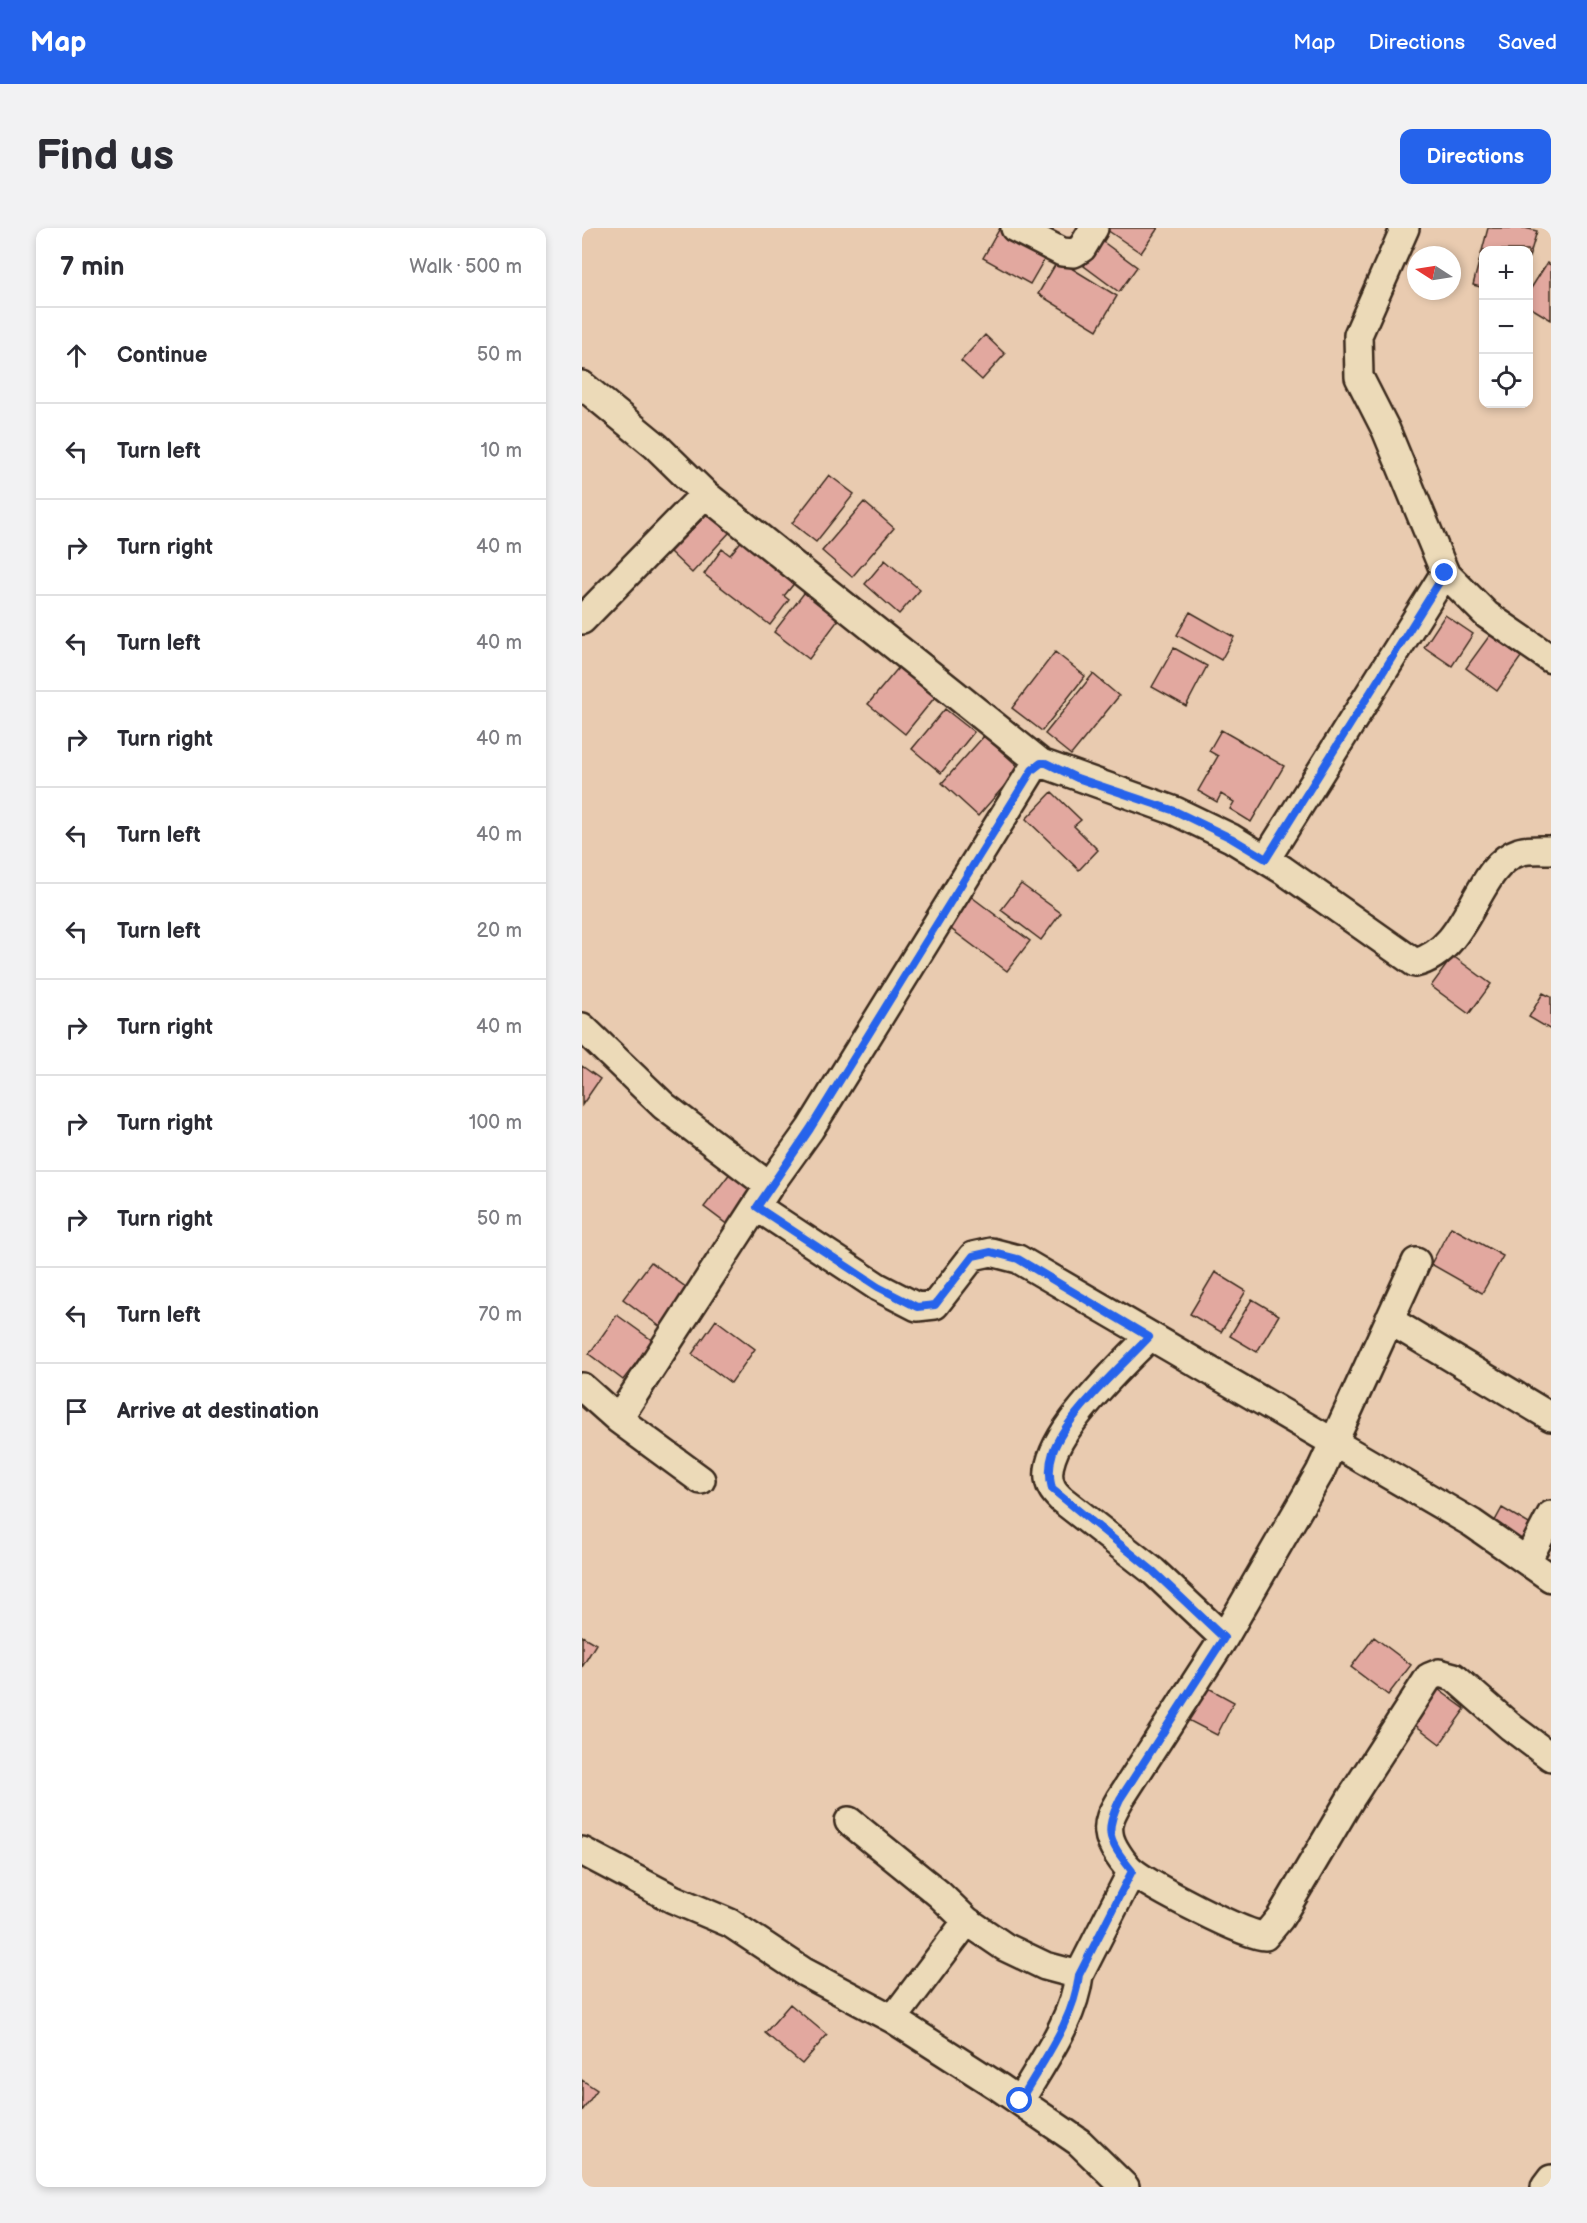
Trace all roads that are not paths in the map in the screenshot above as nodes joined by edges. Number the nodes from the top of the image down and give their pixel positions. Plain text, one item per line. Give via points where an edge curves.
1 (1015, 228) edge
2 (1094, 228) edge
3 (1405, 228) edge
4 (582, 385) edge
5 (705, 494) junction
6 (1445, 573) junction
7 (582, 620) edge
8 (1551, 659) edge
9 (1041, 763) junction
10 (1551, 850) edge
11 (1266, 859) junction
12 (582, 1027) edge
13 (763, 1196) junction
14 (1416, 1262) dead end
15 (1389, 1320) junction
16 (1149, 1337) junction
17 (582, 1388) edge
18 (1551, 1417) edge
19 (618, 1419) junction
20 (1333, 1444) junction
21 (701, 1480) dead end
22 (1551, 1515) edge
23 (1527, 1561) junction
24 (1551, 1578) edge
25 (1224, 1638) junction
26 (1551, 1757) edge
27 (849, 1821) dead end
28 (582, 1851) edge
29 (1132, 1871) junction
30 (967, 1921) junction
31 (1079, 1975) junction
32 (893, 2019) junction
33 (1020, 2101) junction
34 (1551, 2179) edge
35 (1125, 2187) edge
36 (1545, 2187) edge

1 - 2 street via 1062,252 1074,253 1082,248
3 - 6 street via 1358,335 1359,377 1386,430
4 - 5 street via 656,446
5 - 7 street
5 - 9 street
6 - 8 street via 1487,615
6 - 11 street
9 - 11 street via 1175,811
9 - 13 street via 1032,770 810,1129
10 - 11 street via 1518,852 1497,867 1459,931 1427,960 1415,963
12 - 13 street
13 - 16 street via 878,1287 917,1307 935,1305 973,1256 991,1252 1018,1259
13 - 19 street
14 - 15 street
15 - 18 street
15 - 20 street
16 - 20 street
16 - 25 street via 1068,1424 1053,1451 1048,1476 1052,1489 1153,1571
17 - 19 street
19 - 21 street
20 - 23 street via 1473,1523
20 - 25 street
22 - 23 street
23 - 24 street
25 - 29 street via 1110,1820 1109,1835 1114,1847
26 - 29 street via 1454,1677 1439,1673 1429,1677 1403,1715 1280,1918 1265,1936 1241,1930
27 - 30 street
28 - 32 street via 673,1899 730,1923 804,1972
29 - 31 street
30 - 31 street via 1005,1947
30 - 32 street
31 - 33 street via 1068,2015
32 - 33 street
33 - 35 street via 1079,2142
34 - 36 street

